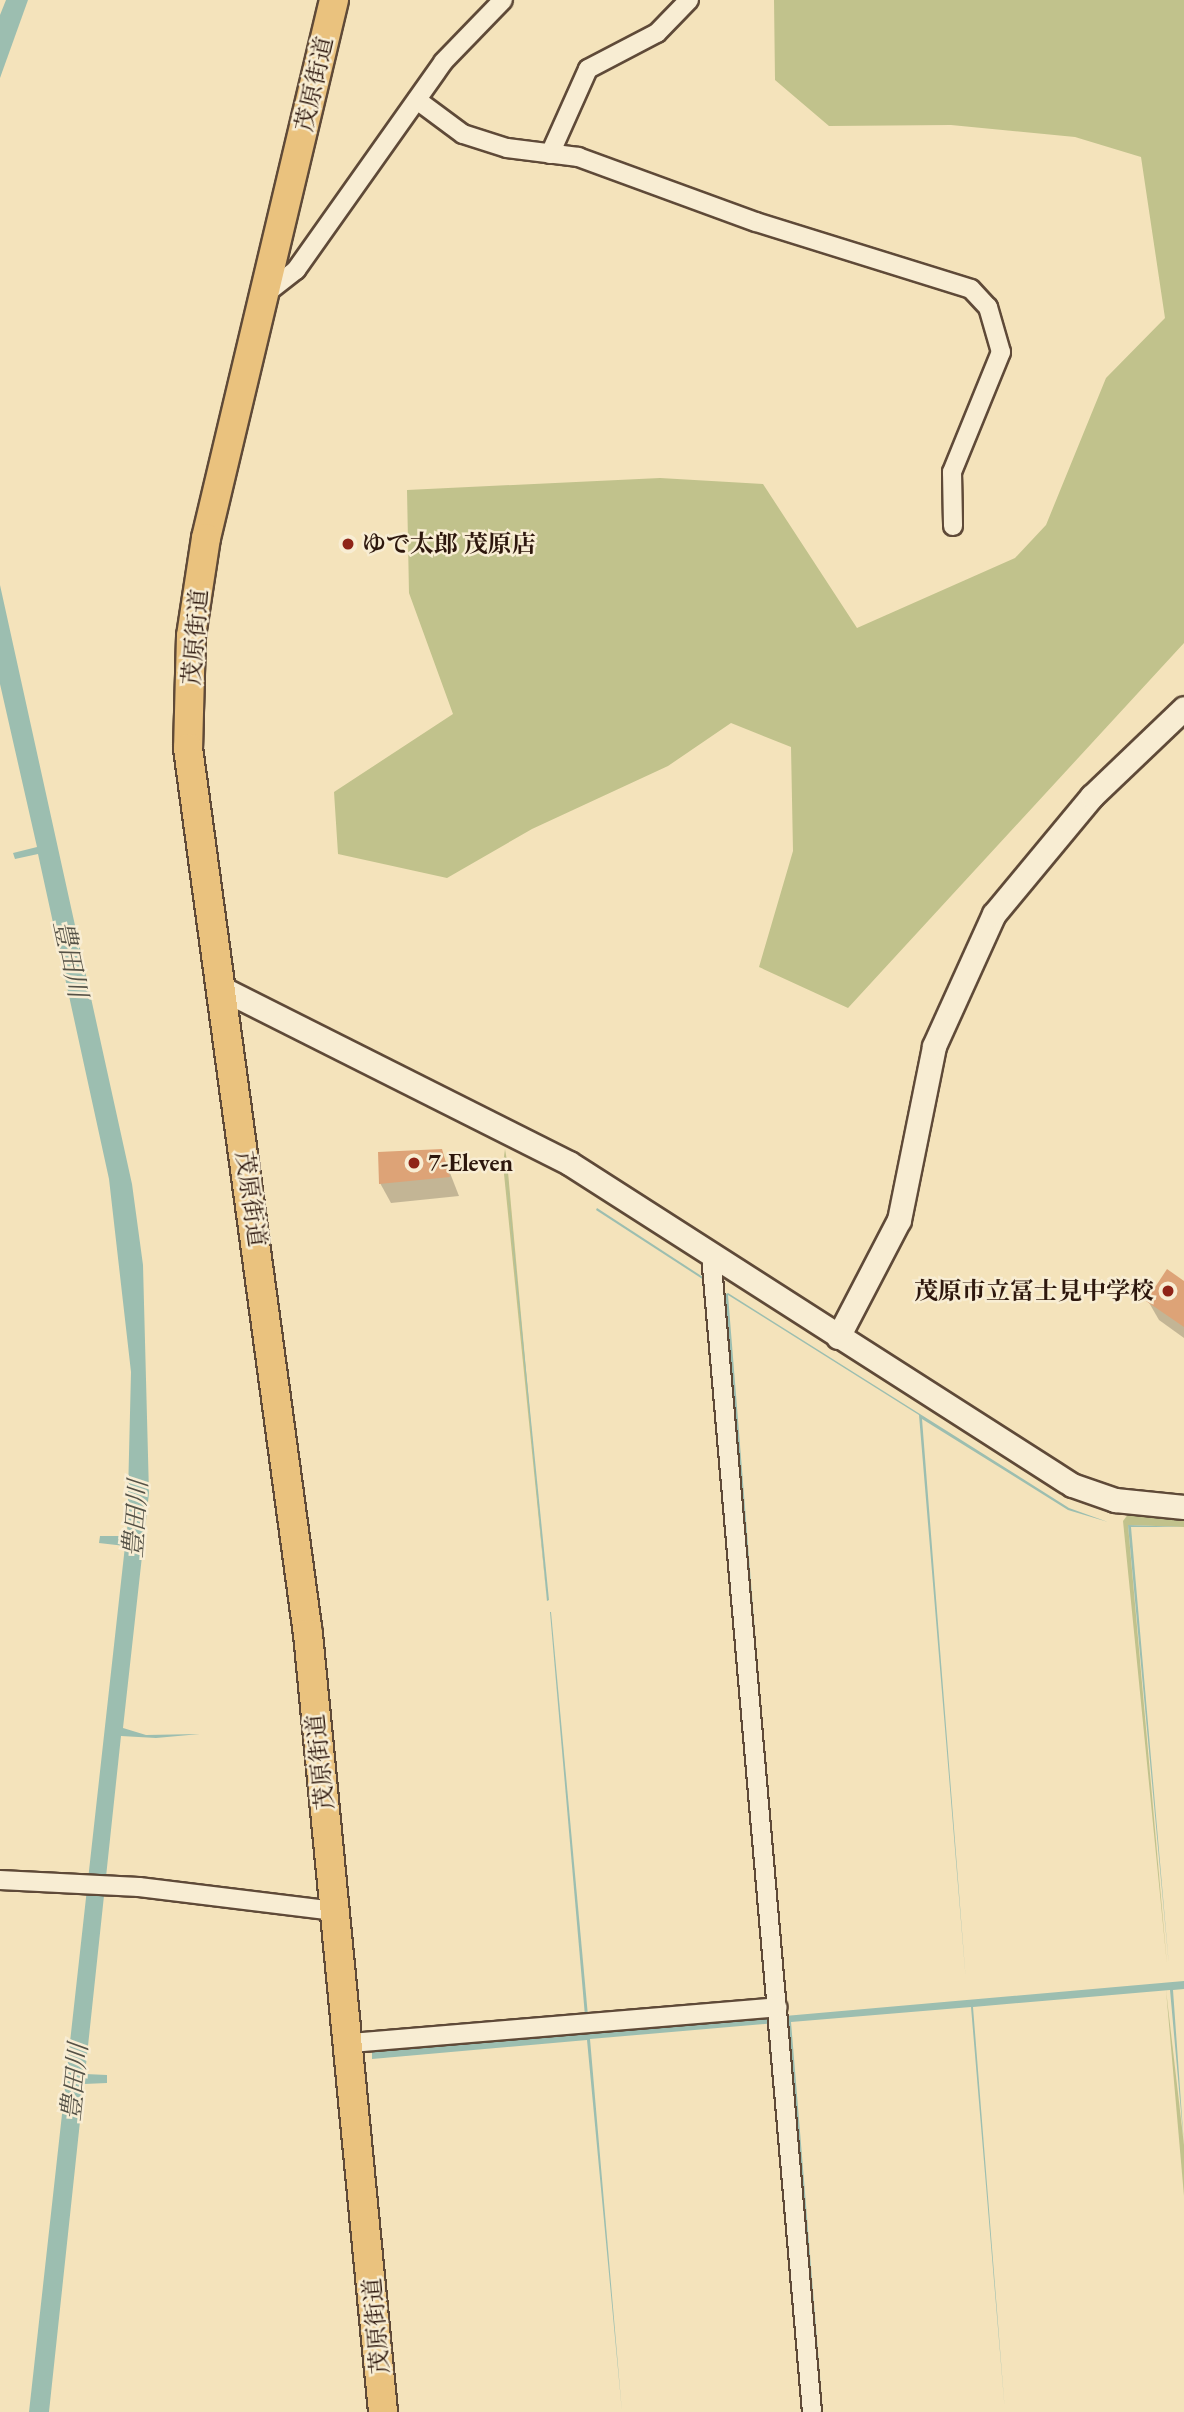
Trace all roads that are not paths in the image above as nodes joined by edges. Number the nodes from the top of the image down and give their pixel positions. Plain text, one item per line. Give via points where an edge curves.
1 (334, 0) edge
2 (503, 0) edge
3 (689, 0) edge
4 (417, 100) junction
5 (551, 154) junction
6 (264, 295) junction
7 (953, 526) dead end
8 (1184, 708) edge
9 (223, 989) junction
10 (711, 1255) junction
11 (838, 1337) junction
12 (1184, 1507) edge
13 (0, 1880) edge
14 (335, 1911) junction
15 (777, 2007) junction
16 (351, 2043) junction
17 (383, 2412) edge
18 (812, 2412) edge

1 - 6 main road, 茂原街道
2 - 4 street via 443,62
3 - 5 street via 657,33 588,69
4 - 5 street via 463,134
4 - 6 street via 296,270
5 - 7 street via 578,157 744,218 971,289 988,307 1001,352 952,472
6 - 9 main road, 茂原街道 via 206,538 191,636 188,747 198,855
8 - 11 street via 1092,796 994,914 933,1046 899,1220
9 - 10 street via 508,1129
9 - 14 main road, 茂原街道 via 308,1634
10 - 11 street
10 - 15 street
11 - 12 street via 1072,1485 1115,1500
13 - 14 street via 139,1887
14 - 16 main road, 茂原街道
15 - 16 street
15 - 18 street
16 - 17 main road, 茂原街道

